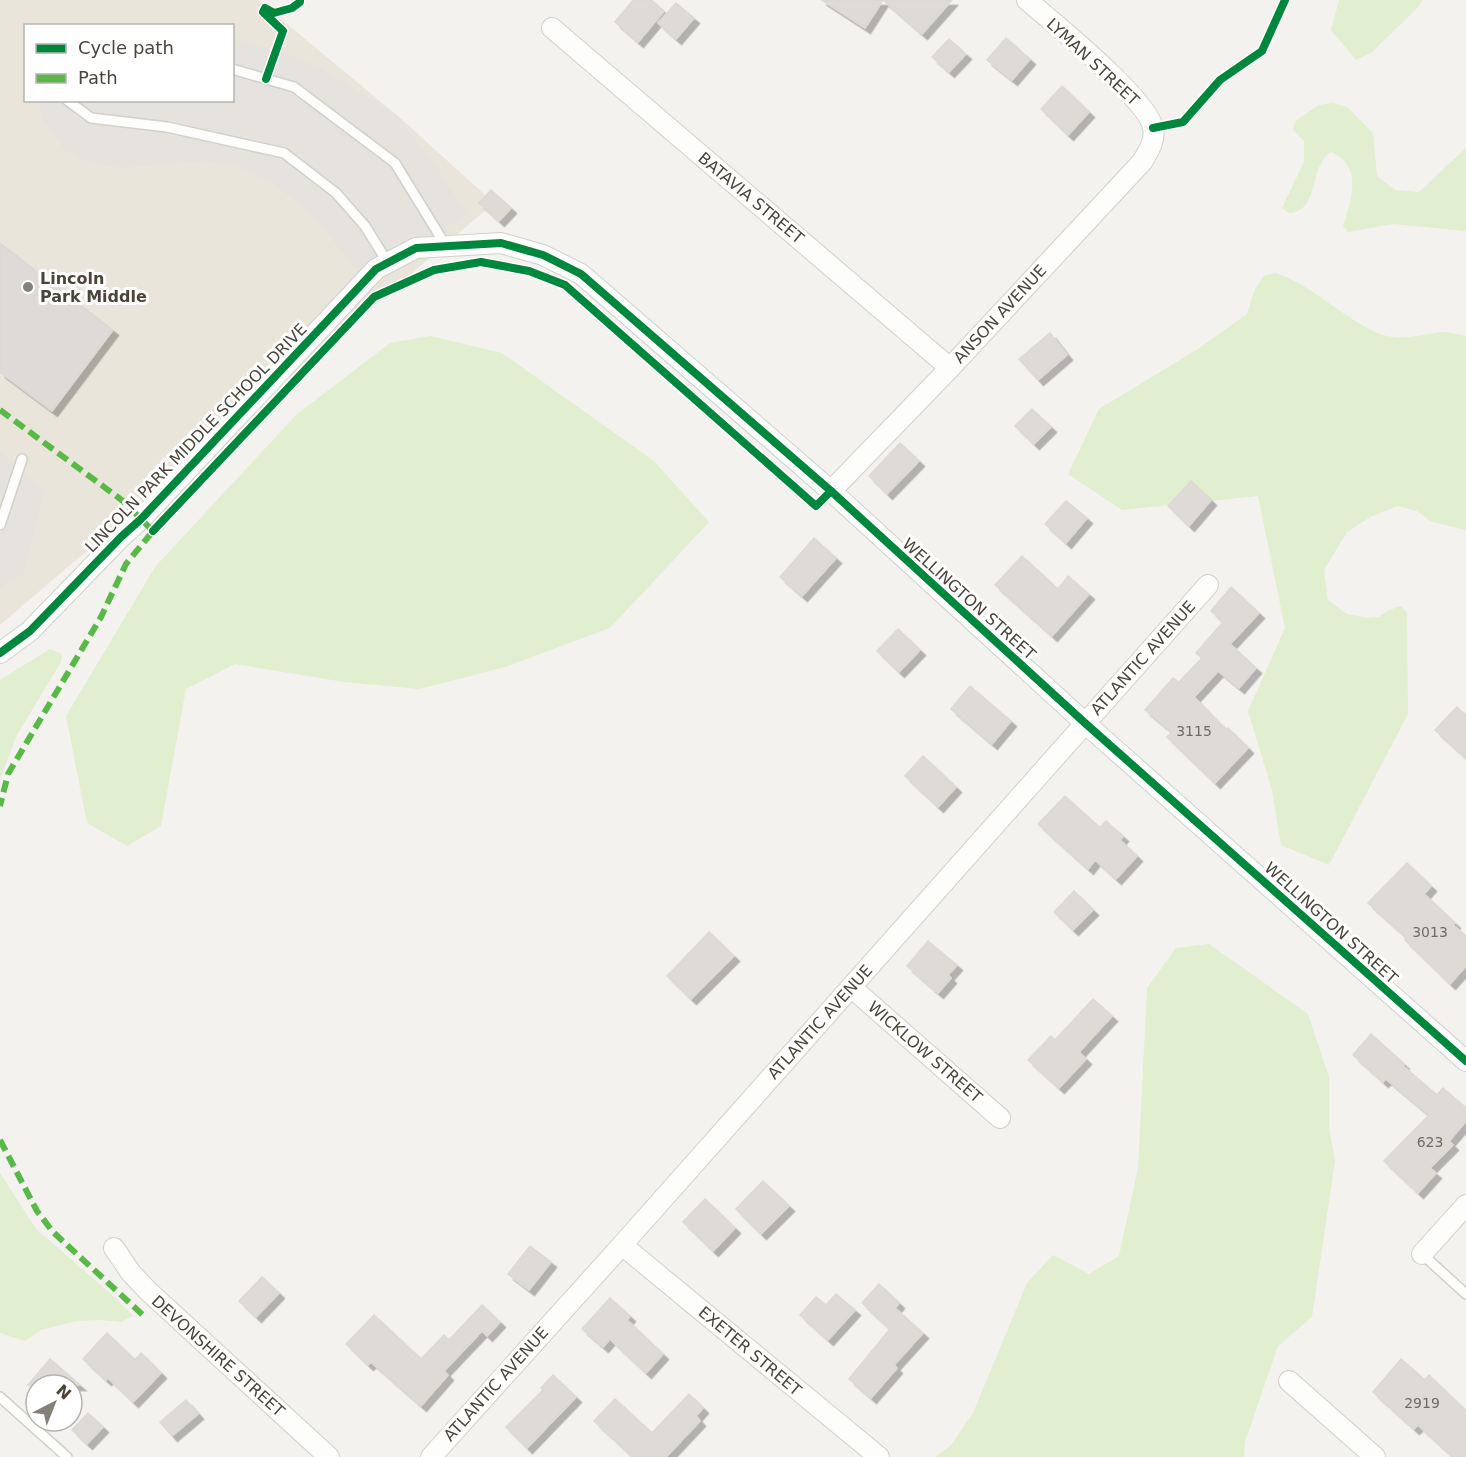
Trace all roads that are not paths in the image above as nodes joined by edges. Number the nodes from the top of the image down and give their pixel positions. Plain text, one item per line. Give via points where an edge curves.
1 (1027, 0) edge
2 (552, 28) dead end
3 (234, 70) edge
4 (70, 102) edge
5 (1153, 128) joint
6 (446, 246) junction
7 (416, 248) joint
8 (388, 263) junction
9 (950, 368) junction
10 (22, 459) dead end
11 (831, 491) junction
12 (0, 525) edge
13 (1208, 585) dead end
14 (0, 653) edge
15 (1085, 723) junction
16 (851, 987) junction
17 (1466, 1061) edge
18 (1000, 1118) dead end
19 (1466, 1205) edge
20 (622, 1245) junction
21 (114, 1248) dead end
22 (1422, 1254) joint
23 (1466, 1294) edge
24 (1289, 1381) dead end
25 (0, 1397) edge
26 (67, 1457) edge
27 (329, 1457) edge
28 (431, 1457) edge
29 (879, 1457) edge
30 (1375, 1457) edge

1 - 5 street, LYMAN STREET via 1122,86 1144,110
2 - 9 street, BATAVIA STREET
3 - 6 lane via 294,87 395,163
4 - 8 lane via 92,118 167,127 284,153 336,192 365,226
5 - 9 street, ANSON AVENUE via 1152,144 1142,162
6 - 7 street, WELLINGTON STREET
6 - 11 street, WELLINGTON STREET via 501,243 543,255 581,274
7 - 8 street, LINCOLN PARK MIDDLE SCHOOL DRIVE
8 - 14 street, LINCOLN PARK MIDDLE SCHOOL DRIVE via 376,269 30,631
9 - 11 street, ANSON AVENUE
10 - 12 lane
11 - 15 street, WELLINGTON STREET
13 - 15 street, ATLANTIC AVENUE
15 - 16 street, ATLANTIC AVENUE
15 - 17 street, WELLINGTON STREET
16 - 18 street, WICKLOW STREET
16 - 20 street, ATLANTIC AVENUE
19 - 22 street
20 - 28 street, ATLANTIC AVENUE
20 - 29 street, EXETER STREET
21 - 27 street, DEVONSHIRE STREET via 148,1292
22 - 23 lane
24 - 30 street
25 - 26 lane

